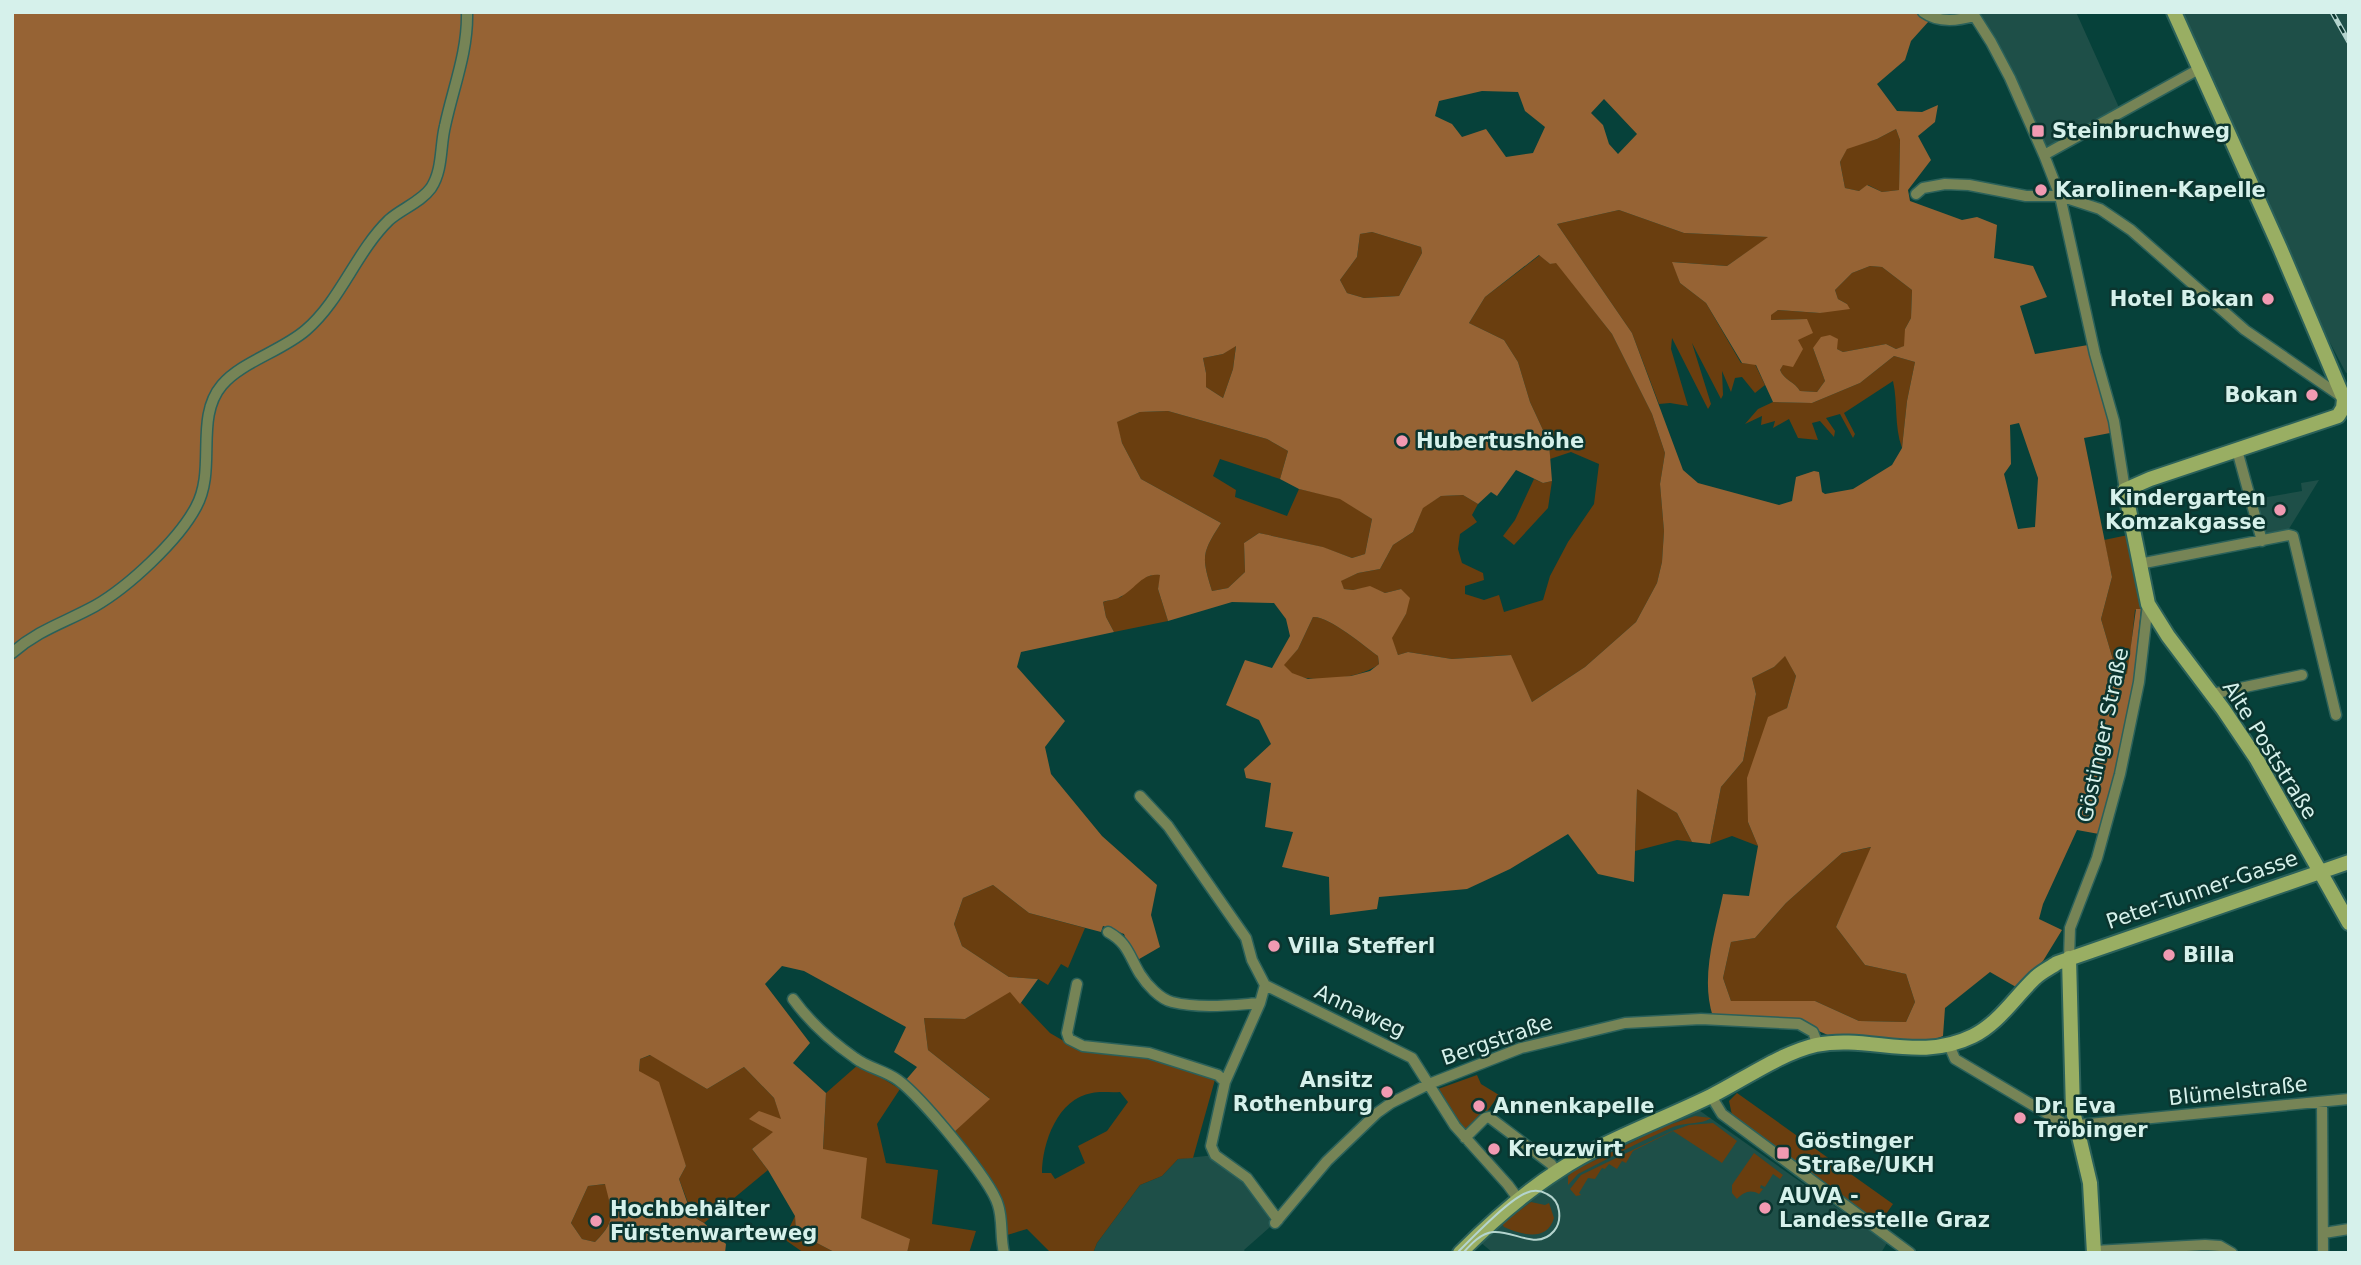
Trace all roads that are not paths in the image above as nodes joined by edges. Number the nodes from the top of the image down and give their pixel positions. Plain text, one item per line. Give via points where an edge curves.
1 (467, 12) edge
2 (1923, 12) edge
3 (2174, 12) edge
4 (1973, 14) edge
5 (2199, 69) junction
6 (2044, 155) junction
7 (1916, 194) dead end
8 (2060, 196) junction
9 (2346, 399) edge
10 (2237, 450) junction
11 (2124, 490) junction
12 (2262, 541) junction
13 (2138, 564) junction
14 (2148, 604) junction
15 (12, 653) edge
16 (2302, 675) dead end
17 (2212, 694) junction
18 (2336, 715) dead end
19 (1140, 796) dead end
20 (2349, 862) edge
21 (2319, 872) junction
22 (2349, 923) edge
23 (1108, 932) dead end
24 (2069, 958) junction
25 (1077, 984) dead end
26 (1265, 985) junction
27 (793, 999) dead end
28 (1260, 1003) junction
29 (1818, 1045) junction
30 (1949, 1045) junction
31 (1225, 1082) junction
32 (1429, 1084) junction
33 (1711, 1096) junction
34 (2349, 1099) edge
35 (2322, 1102) junction
36 (2076, 1126) junction
37 (1465, 1138) junction
38 (1556, 1172) junction
39 (1519, 1200) junction
40 (2349, 1229) edge
41 (2324, 1233) junction
42 (2094, 1252) edge
43 (1004, 1253) edge
44 (1460, 1253) edge
45 (1910, 1253) edge
46 (2232, 1253) edge
47 (2323, 1253) edge

1 - 15 street via 464,49 430,188 389,220 322,315 220,387 210,406 201,497 182,528 113,596 30,638
2 - 4 street, Göstinger Straße via 1941,20 1960,20
3 - 5 street
4 - 6 street, Göstinger Straße
5 - 6 street
5 - 9 street
6 - 8 street, Göstinger Straße
7 - 8 street via 1945,184 2042,198
8 - 9 street via 2100,209 2131,230 2245,330
8 - 11 street, Göstinger Straße via 2114,421
9 - 10 street via 2338,416
10 - 11 street
10 - 12 street
11 - 13 street, Göstinger Straße
12 - 13 street
12 - 18 street via 2294,538
13 - 14 street, Göstinger Straße
14 - 17 street, Alte Poststraße
14 - 24 street, Göstinger Straße via 2139,682 2120,774 2097,858 2070,928
16 - 17 street
17 - 21 street, Alte Poststraße via 2256,758
19 - 26 street via 1168,826 1246,938
20 - 21 street, Peter-Tunner-Gasse
21 - 22 street, Alte Poststraße
21 - 24 street, Peter-Tunner-Gasse
23 - 28 street via 1121,939 1142,976 1170,1002
24 - 30 street via 2037,976 1997,1020
24 - 36 street
25 - 31 street via 1069,1039 1083,1046 1149,1053 1218,1074
26 - 28 street
26 - 32 street, Annaweg via 1410,1056
27 - 43 street via 806,1017 855,1058 900,1081 941,1126 993,1193
28 - 31 street
29 - 30 street via 1922,1049
29 - 32 street, Bergstraße via 1813,1032 1798,1024 1641,1021 1521,1048
29 - 33 street via 1795,1051
30 - 36 street, Blümelstraße via 1955,1059 2057,1121
31 - 32 street, Bergstraße via 1211,1146 1247,1178 1276,1221 1377,1113
32 - 37 street, Annaweg
33 - 38 street
33 - 45 street via 1722,1114
34 - 35 street, Blümelstraße
35 - 36 street, Blümelstraße
35 - 41 street
36 - 42 street via 2090,1183
37 - 38 street via 1489,1117
37 - 39 street, Annaweg
38 - 39 street
39 - 44 street
40 - 41 street
41 - 47 street
42 - 46 street via 2205,1245

